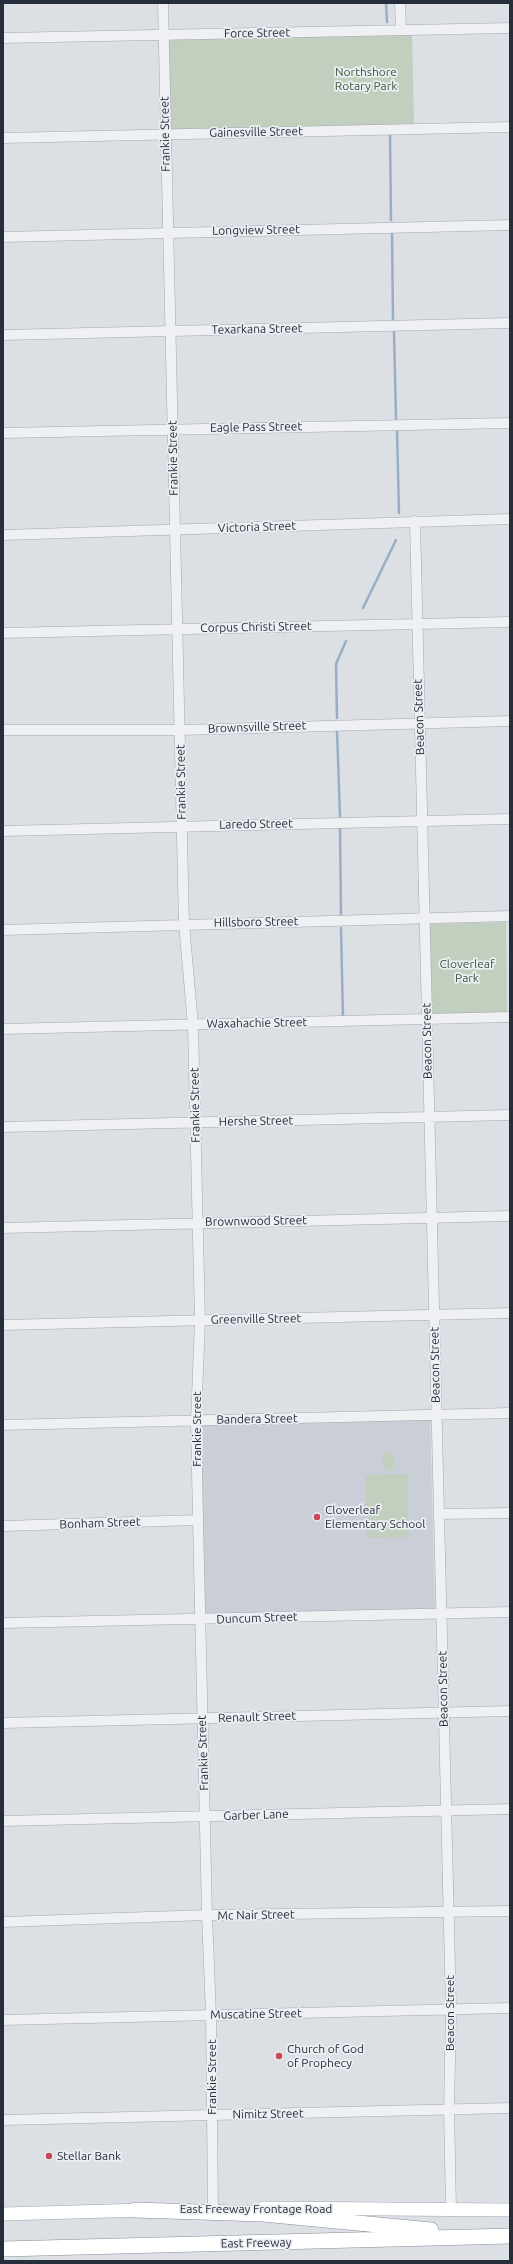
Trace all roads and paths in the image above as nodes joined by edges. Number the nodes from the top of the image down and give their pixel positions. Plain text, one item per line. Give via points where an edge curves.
1 (162, 3) edge
2 (400, 3) edge
3 (510, 28) edge
4 (401, 30) junction
5 (163, 36) junction
6 (3, 38) edge
7 (510, 127) edge
8 (166, 134) junction
9 (3, 138) edge
10 (510, 225) edge
11 (168, 233) junction
12 (3, 237) edge
13 (510, 323) edge
14 (170, 332) junction
15 (3, 335) edge
16 (510, 423) edge
17 (173, 429) junction
18 (3, 433) edge
19 (510, 518) edge
20 (414, 521) junction
21 (175, 530) junction
22 (3, 535) edge
23 (510, 622) edge
24 (416, 623) junction
25 (177, 629) junction
26 (3, 633) edge
27 (510, 721) edge
28 (419, 722) junction
29 (3, 730) edge
30 (181, 730) junction
31 (510, 819) edge
32 (422, 820) junction
33 (182, 826) junction
34 (3, 831) edge
35 (510, 916) edge
36 (424, 918) junction
37 (184, 924) junction
38 (3, 930) edge
39 (510, 1017) edge
40 (427, 1019) junction
41 (193, 1025) junction
42 (3, 1030) edge
43 (510, 1115) edge
44 (429, 1116) junction
45 (195, 1122) junction
46 (3, 1128) edge
47 (510, 1216) edge
48 (432, 1217) junction
49 (198, 1223) junction
50 (3, 1228) edge
51 (434, 1314) junction
52 (510, 1314) edge
53 (200, 1320) junction
54 (3, 1325) edge
55 (510, 1413) edge
56 (436, 1414) junction
57 (196, 1421) junction
58 (3, 1425) edge
59 (510, 1513) edge
60 (439, 1514) junction
61 (198, 1520) junction
62 (3, 1526) edge
63 (441, 1612) junction
64 (510, 1612) edge
65 (200, 1620) junction
66 (3, 1623) edge
67 (510, 1711) edge
68 (444, 1712) junction
69 (202, 1719) junction
70 (3, 1722) edge
71 (510, 1809) edge
72 (446, 1810) junction
73 (205, 1817) junction
74 (3, 1821) edge
75 (510, 1911) edge
76 (448, 1912) junction
77 (207, 1915) junction
78 (3, 1922) edge
79 (510, 2008) edge
80 (451, 2009) junction
81 (211, 2015) junction
82 (3, 2020) edge
83 (510, 2108) edge
84 (449, 2110) junction
85 (212, 2115) junction
86 (3, 2120) edge
87 (214, 2208) junction
88 (134, 2210) junction
89 (451, 2210) junction
90 (510, 2210) edge
91 (66, 2212) junction
92 (3, 2214) edge
93 (3, 2224) edge
94 (510, 2236) edge
95 (6, 2249) edge

1 - 5 street, Frankie Street
2 - 4 street
3 - 4 street, Force Street
4 - 5 street, Force Street
5 - 6 street, Force Street
5 - 8 street, Frankie Street
7 - 8 street, Gainesville Street
8 - 9 street, Gainesville Street
8 - 11 street, Frankie Street
10 - 11 street, Longview Street
11 - 12 street, Longview Street
11 - 14 street, Frankie Street
13 - 14 street, Texarkana Street
14 - 15 street, Texarkana Street
14 - 17 street, Frankie Street
16 - 17 street, Eagle Pass Street
17 - 18 street, Eagle Pass Street
17 - 21 street, Frankie Street
19 - 20 street, Victoria Street
20 - 21 street, Victoria Street
20 - 24 street, Beacon Street
21 - 22 street, Victoria Street
21 - 25 street, Frankie Street
23 - 24 street, Corpus Christi Street
24 - 25 street, Corpus Christi Street
24 - 28 street, Beacon Street
25 - 26 street, Corpus Christi Street
25 - 30 street, Frankie Street
27 - 28 street, Brownsville Street
28 - 30 street, Brownsville Street
28 - 32 street, Beacon Street
29 - 30 street, Brownsville Street
30 - 33 street, Frankie Street
31 - 32 street, Laredo Street
32 - 33 street, Laredo Street
32 - 36 street, Beacon Street
33 - 34 street, Laredo Street
33 - 37 street, Frankie Street
35 - 36 street, Hillsboro Street
36 - 37 street, Hillsboro Street
36 - 40 street, Beacon Street
37 - 38 street, Hillsboro Street
37 - 41 street, Frankie Street
39 - 40 street, Waxahachie Street
40 - 41 street, Waxahachie Street
40 - 44 street, Beacon Street
41 - 42 street, Waxahachie Street
41 - 45 street, Frankie Street
43 - 44 street, Hershe Street
44 - 45 street, Hershe Street
44 - 48 street, Beacon Street
45 - 46 street, Hershe Street
45 - 49 street, Frankie Street
47 - 48 street, Brownwood Street
48 - 49 street, Brownwood Street
48 - 51 street, Beacon Street
49 - 50 street, Brownwood Street
49 - 53 street, Frankie Street
51 - 52 street, Greenville Street
51 - 53 street, Greenville Street
51 - 56 street, Beacon Street
53 - 54 street, Greenville Street
53 - 57 street, Frankie Street
55 - 56 street, Bandera Street
56 - 57 street, Bandera Street
56 - 60 street, Beacon Street
57 - 58 street, Bandera Street
57 - 61 street, Frankie Street
59 - 60 street
60 - 63 street, Beacon Street
61 - 62 street, Bonham Street
61 - 65 street, Frankie Street
63 - 64 street, Duncum Street
63 - 65 street, Duncum Street
63 - 68 street, Beacon Street
65 - 66 street, Duncum Street
65 - 69 street, Frankie Street
67 - 68 street, Renault Street
68 - 69 street, Renault Street
68 - 72 street, Beacon Street
69 - 70 street, Renault Street
69 - 73 street, Frankie Street
71 - 72 street, Garber Lane
72 - 73 street, Garber Lane
72 - 76 street, Beacon Street
73 - 74 street, Garber Lane
73 - 77 street, Frankie Street
75 - 76 street, Mc Nair Street
76 - 77 street, Mc Nair Street
76 - 80 street, Beacon Street
77 - 78 street, Mc Nair Street
77 - 81 street, Frankie Street
79 - 80 street, Muscatine Street
80 - 81 street, Muscatine Street
80 - 84 street, Beacon Street
81 - 82 street, Muscatine Street
81 - 85 street, Frankie Street
83 - 84 street, Nimitz Street
84 - 85 street, Nimitz Street
84 - 89 street, Beacon Street
85 - 86 street, Nimitz Street
85 - 87 street, Frankie Street
87 - 88 main road, East Freeway Frontage Road
87 - 89 main road, East Freeway Frontage Road
88 - 91 main road, East Freeway Frontage Road
88 - 94 highway via 263,2214 374,2226
89 - 90 main road, East Freeway Frontage Road
91 - 92 main road, East Freeway Frontage Road
91 - 93 main road via 52,2220 13,2221
94 - 95 highway, East Freeway

